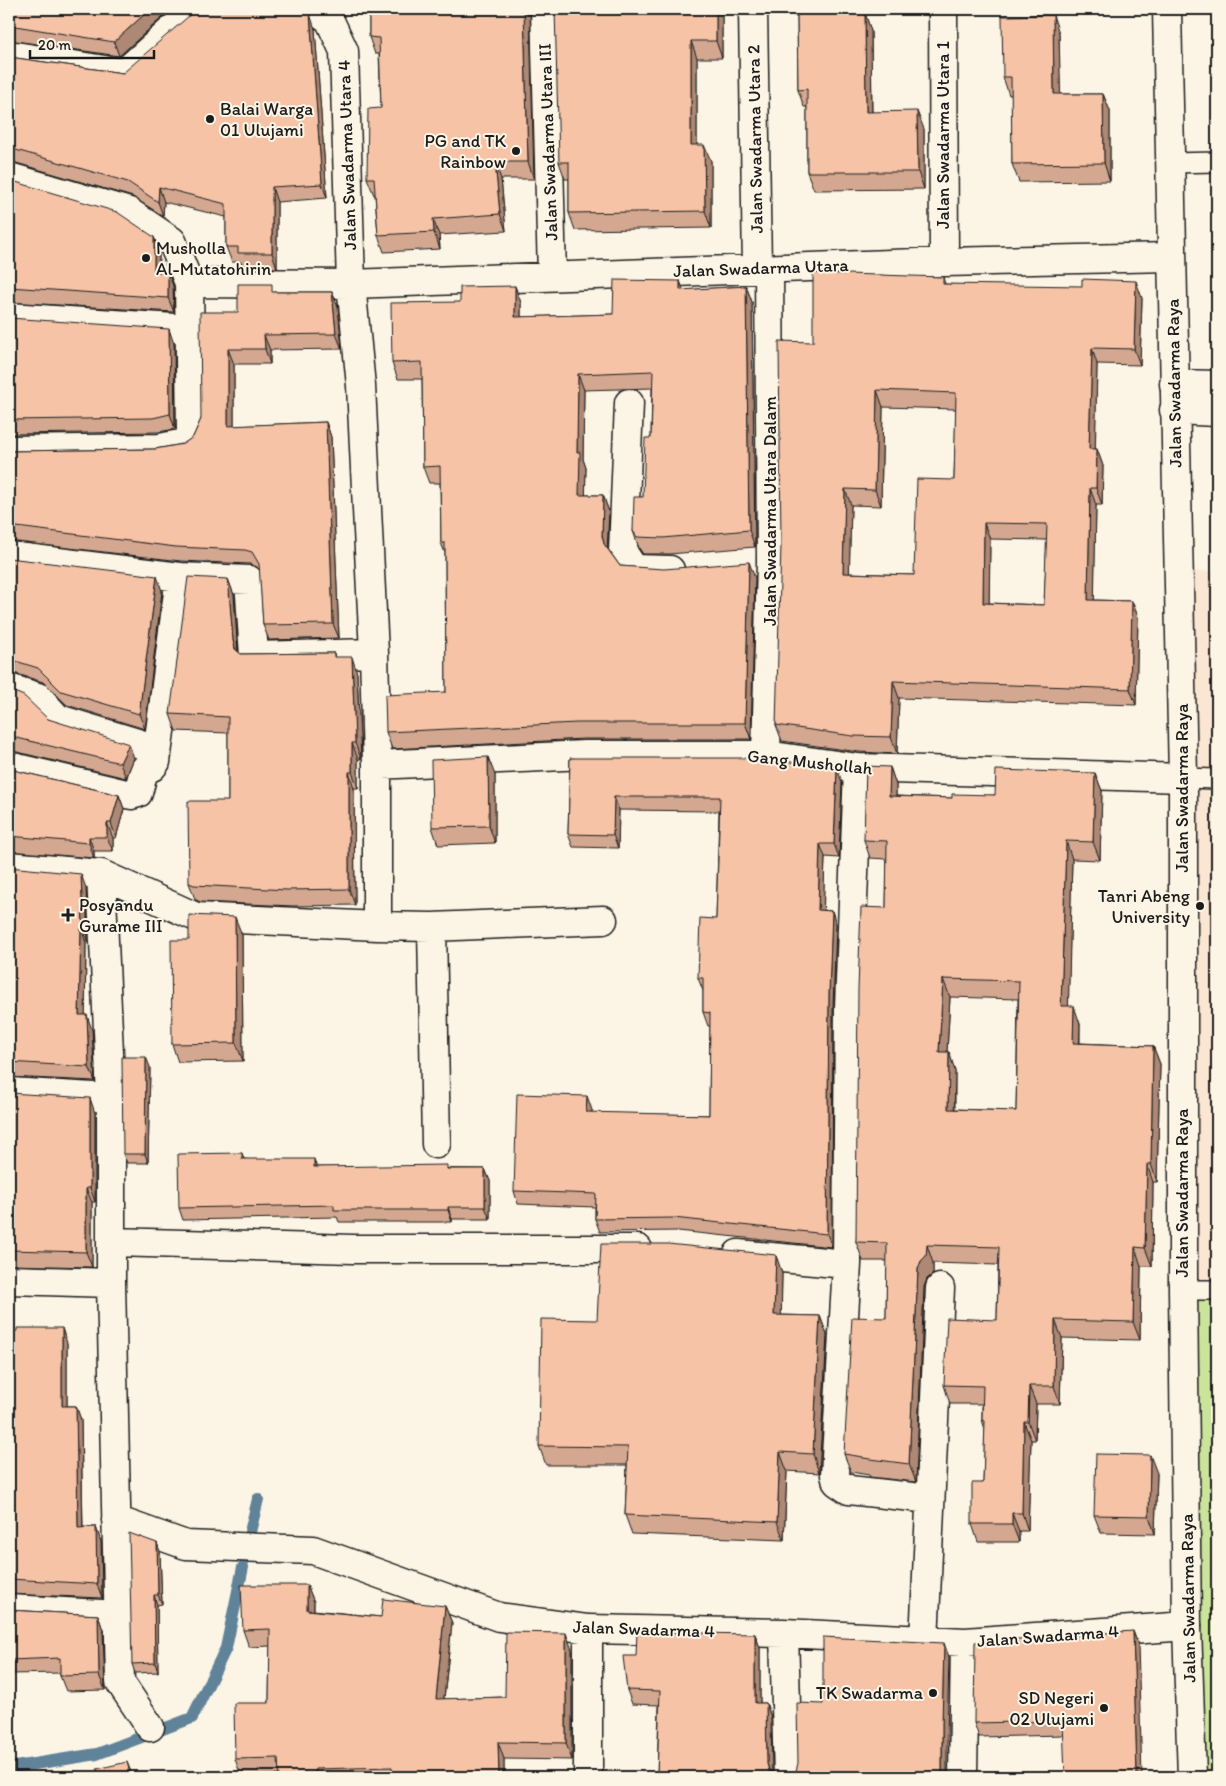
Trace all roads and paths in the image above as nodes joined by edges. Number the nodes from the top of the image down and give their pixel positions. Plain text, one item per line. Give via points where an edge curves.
1 (312, 9) edge
2 (545, 9) edge
3 (753, 9) edge
4 (943, 9) edge
5 (1166, 9) edge
6 (193, 11) edge
7 (9, 55) edge
8 (1217, 162) edge
9 (1170, 163) junction
10 (9, 177) edge
11 (1171, 257) junction
12 (944, 262) junction
13 (763, 268) junction
14 (552, 275) junction
15 (189, 284) junction
16 (350, 284) junction
17 (9, 317) edge
18 (189, 328) junction
19 (1217, 385) edge
20 (1174, 397) junction
21 (629, 403) dead end
22 (1217, 412) edge
23 (9, 450) edge
24 (9, 556) edge
25 (771, 561) junction
26 (743, 564) edge
27 (697, 568) edge
28 (180, 577) junction
29 (374, 653) junction
30 (9, 688) edge
31 (157, 749) junction
32 (766, 754) junction
33 (377, 765) junction
34 (9, 766) edge
35 (858, 768) junction
36 (1183, 778) junction
37 (1217, 779) edge
38 (9, 866) edge
39 (100, 874) junction
40 (603, 920) dead end
41 (377, 926) junction
42 (432, 927) junction
43 (9, 1092) edge
44 (112, 1098) junction
45 (436, 1144) dead end
46 (113, 1242) junction
47 (666, 1248) edge
48 (712, 1252) edge
49 (846, 1264) junction
50 (9, 1280) edge
51 (112, 1283) junction
52 (940, 1288) dead end
53 (1183, 1290) junction
54 (1217, 1290) edge
55 (930, 1499) junction
56 (116, 1520) junction
57 (9, 1609) edge
58 (120, 1615) junction
59 (1187, 1626) junction
60 (588, 1629) junction
61 (784, 1633) junction
62 (924, 1641) junction
63 (965, 1642) junction
64 (150, 1727) dead end
65 (588, 1777) edge
66 (788, 1777) edge
67 (963, 1777) edge
68 (1192, 1777) edge

1 - 16 street, Jalan Swadarma Utara 4 via 329,19 344,51
2 - 14 street, Jalan Swadarma Utara III
3 - 13 street, Jalan Swadarma Utara 2
4 - 12 street, Jalan Swadarma Utara 1
5 - 9 street, Jalan Swadarma Raya
6 - 7 street via 124,72
8 - 9 lane
9 - 11 street, Jalan Swadarma Raya
10 - 15 street via 128,212 172,241
11 - 12 street, Jalan Swadarma Utara
11 - 20 street, Jalan Swadarma Raya
12 - 13 street, Jalan Swadarma Utara
13 - 14 street, Jalan Swadarma Utara
13 - 25 street, Jalan Swadarma Utara Dalam
14 - 16 street, Jalan Swadarma Utara
15 - 16 street, Jalan Swadarma Utara
15 - 18 street
16 - 29 street, Jalan Swadarma Utara 4 via 362,386
17 - 18 street
18 - 23 street via 191,434 185,443 160,448
19 - 20 street
20 - 22 street
20 - 36 street, Jalan Swadarma Raya
21 - 27 street via 623,552 634,569
24 - 28 street
25 - 26 street
25 - 32 street, Jalan Swadarma Utara Dalam
28 - 29 street via 249,580 254,656
28 - 31 street
29 - 33 street, Jalan Swadarma Utara 4
30 - 31 street via 38,696 58,719
31 - 34 street via 156,762 144,770 140,790 135,796
32 - 33 street, Gang Mushollah via 584,754
32 - 35 street, Gang Mushollah
33 - 41 street, Jalan Swadarma Utara 4
35 - 36 street, Gang Mushollah
35 - 49 street via 849,1007
36 - 37 lane
36 - 53 street, Jalan Swadarma Raya
38 - 39 street
39 - 41 street via 196,917
39 - 44 street
40 - 42 street
41 - 42 street
42 - 45 street
43 - 44 street
44 - 46 street
46 - 47 street via 353,1249
46 - 51 street
48 - 49 street
49 - 55 street via 837,1482 849,1490
50 - 51 street
51 - 56 street
52 - 55 street
53 - 54 lane
53 - 59 street, Jalan Swadarma Raya
55 - 62 street
56 - 58 street
56 - 60 street, Jalan Swadarma 4 via 186,1545 313,1550 500,1617
57 - 58 street
58 - 64 street via 120,1682
59 - 63 street, Jalan Swadarma 4
59 - 68 street, Jalan Swadarma Raya
60 - 61 street, Jalan Swadarma 4
60 - 65 street
61 - 62 street, Jalan Swadarma 4
61 - 66 street
62 - 63 street, Jalan Swadarma 4
63 - 67 street

